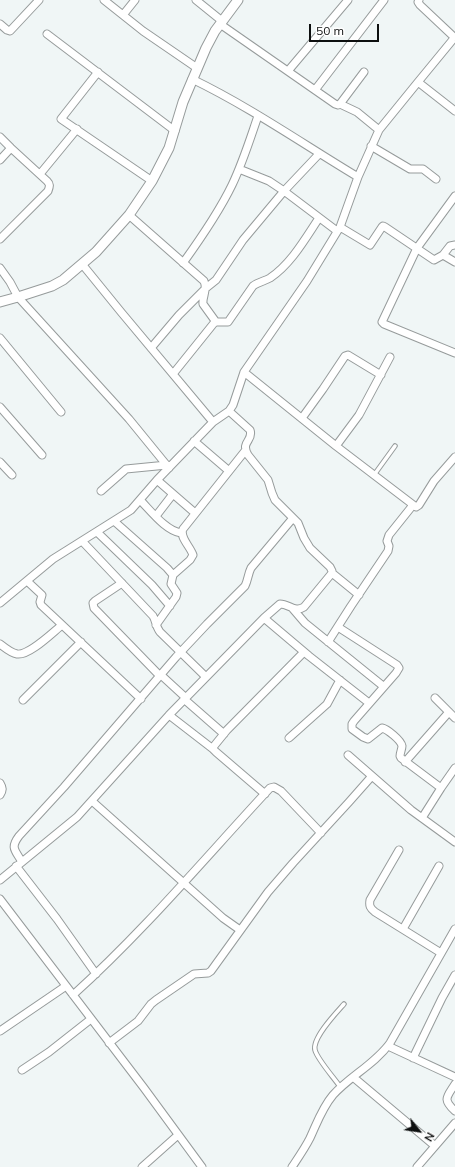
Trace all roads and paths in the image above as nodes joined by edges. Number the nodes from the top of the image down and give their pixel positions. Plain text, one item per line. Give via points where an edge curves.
1 (39, 0) edge
2 (104, 0) edge
3 (135, 0) edge
4 (196, 0) edge
5 (238, 0) edge
6 (348, 0) edge
7 (384, 0) edge
8 (419, 0) edge
9 (123, 16) junction
10 (221, 23) junction
11 (0, 24) edge
12 (47, 34) dead end
13 (455, 37) edge
14 (197, 68) junction
15 (98, 72) junction
16 (288, 72) junction
17 (364, 72) dead end
18 (192, 79) junction
19 (418, 82) junction
20 (315, 90) junction
21 (340, 104) junction
22 (455, 111) edge
23 (258, 116) junction
24 (77, 130) junction
25 (379, 130) junction
26 (175, 131) junction
27 (0, 137) edge
28 (371, 146) junction
29 (11, 148) junction
30 (319, 154) junction
31 (0, 160) edge
32 (239, 169) junction
33 (40, 174) junction
34 (358, 177) junction
35 (436, 180) dead end
36 (152, 181) junction
37 (284, 191) junction
38 (455, 196) edge
39 (129, 215) junction
40 (319, 218) junction
41 (339, 229) junction
42 (0, 239) edge
43 (455, 245) edge
44 (417, 248) junction
45 (443, 255) junction
46 (455, 262) edge
47 (183, 263) junction
48 (82, 264) junction
49 (0, 268) edge
50 (206, 288) junction
51 (18, 297) junction
52 (0, 302) edge
53 (216, 322) junction
54 (0, 338) edge
55 (151, 348) junction
56 (455, 353) edge
57 (390, 357) dead end
58 (244, 372) junction
59 (173, 374) junction
60 (381, 375) junction
61 (0, 407) edge
62 (229, 411) junction
63 (61, 412) dead end
64 (302, 418) junction
65 (213, 422) junction
66 (194, 441) junction
67 (336, 446) junction
68 (395, 446) dead end
69 (245, 451) junction
70 (42, 454) dead end
71 (455, 457) edge
72 (0, 462) edge
73 (168, 466) junction
74 (229, 471) junction
75 (12, 475) dead end
76 (374, 475) junction
77 (157, 480) junction
78 (101, 491) dead end
79 (173, 494) junction
80 (140, 500) junction
81 (413, 505) junction
82 (195, 513) junction
83 (156, 516) junction
84 (293, 518) junction
85 (114, 521) junction
86 (97, 532) junction
87 (181, 533) junction
88 (82, 541) junction
89 (332, 573) junction
90 (173, 575) junction
91 (27, 581) junction
92 (122, 583) junction
93 (358, 595) junction
94 (0, 602) edge
95 (170, 606) junction
96 (293, 608) junction
97 (264, 618) junction
98 (62, 625) junction
99 (156, 625) junction
100 (338, 627) junction
101 (81, 642) junction
102 (328, 642) junction
103 (0, 644) edge
104 (304, 652) junction
105 (181, 653) junction
106 (160, 676) junction
107 (206, 676) junction
108 (340, 680) junction
109 (383, 686) junction
110 (141, 698) junction
111 (185, 698) junction
112 (435, 698) dead end
113 (22, 700) dead end
114 (369, 703) junction
115 (449, 712) junction
116 (169, 715) junction
117 (455, 718) edge
118 (224, 734) junction
119 (289, 738) dead end
120 (213, 749) junction
121 (348, 755) dead end
122 (405, 762) junction
123 (455, 768) edge
124 (372, 776) junction
125 (0, 783) edge
126 (441, 788) junction
127 (265, 794) junction
128 (0, 795) edge
129 (92, 801) junction
130 (422, 818) junction
131 (321, 832) junction
132 (454, 840) edge
133 (399, 850) dead end
134 (19, 864) junction
135 (439, 866) dead end
136 (0, 880) edge
137 (185, 883) junction
138 (0, 899) edge
139 (403, 929) junction
140 (455, 929) edge
141 (240, 930) junction
142 (441, 953) junction
143 (96, 974) junction
144 (455, 975) edge
145 (66, 986) junction
146 (73, 995) junction
147 (344, 1004) dead end
148 (91, 1019) junction
149 (0, 1031) edge
150 (109, 1043) junction
151 (388, 1046) junction
152 (412, 1058) junction
153 (22, 1070) dead end
154 (353, 1077) junction
155 (455, 1077) edge
156 (455, 1085) edge
157 (341, 1088) junction
158 (455, 1111) edge
159 (455, 1123) edge
160 (178, 1135) junction
161 (435, 1146) junction
162 (142, 1167) edge
163 (202, 1167) edge
164 (292, 1167) edge
165 (417, 1167) edge

1 - 11 street via 10,31
2 - 9 street
3 - 9 street
4 - 10 street
5 - 10 street
6 - 16 street
7 - 20 street
8 - 13 street via 420,5
9 - 14 street
10 - 14 street
10 - 16 street
12 - 15 street
13 - 19 street
14 - 18 street
15 - 24 street via 61,118
15 - 26 street
16 - 20 street
17 - 21 street
18 - 23 street
18 - 26 street
19 - 22 street
19 - 25 street
20 - 21 street via 335,104
21 - 25 street via 357,112
23 - 30 street
23 - 32 street
24 - 33 street
24 - 36 street
25 - 28 street
26 - 36 street
27 - 29 street
28 - 34 street
28 - 35 street via 410,168 423,170
29 - 31 street
29 - 33 street
30 - 34 street
30 - 37 street
32 - 37 street via 269,181
32 - 47 street via 225,198
33 - 42 street via 49,184 48,191
34 - 41 street
36 - 39 street
37 - 40 street
37 - 50 street via 243,240 216,280
38 - 44 street
39 - 47 street
39 - 48 street
40 - 41 street
40 - 53 street via 293,256 269,278 253,286 230,321
41 - 44 street via 370,245 383,226
41 - 58 street via 307,281
43 - 45 street via 450,246
44 - 45 street via 434,260
44 - 56 street via 382,322
45 - 46 street
47 - 50 street via 204,281
48 - 51 street via 52,286
48 - 55 street
49 - 51 street
50 - 53 street via 202,301
50 - 55 street
51 - 52 street
51 - 73 street via 129,419
53 - 59 street
54 - 63 street
55 - 59 street
57 - 60 street
58 - 62 street
58 - 64 street
59 - 65 street
60 - 64 street via 348,355 344,356
60 - 67 street via 359,415
61 - 70 street
62 - 65 street
62 - 69 street via 251,432
64 - 67 street
65 - 66 street
66 - 73 street
66 - 74 street
67 - 76 street
68 - 76 lane
69 - 74 street
69 - 84 street via 268,480 275,500
71 - 81 street via 434,481 419,505
72 - 75 street
73 - 77 street
73 - 78 street via 126,469
74 - 82 street
76 - 81 street
77 - 79 street
77 - 80 street
79 - 82 street
79 - 83 street
80 - 83 street
80 - 85 street
81 - 93 street via 389,535 388,551
82 - 87 street
83 - 87 street via 170,529
84 - 89 street via 300,526 310,548 330,567
84 - 105 street via 251,568 245,586
85 - 86 street
85 - 90 street
86 - 88 street
86 - 95 street
87 - 90 street via 193,555
88 - 91 street
88 - 92 street
89 - 93 street
89 - 96 street via 304,607
90 - 95 street via 171,584 177,593
91 - 94 street
91 - 98 street via 42,595 41,605
92 - 99 street via 153,616
92 - 106 street via 95,601 94,608
93 - 100 street
95 - 99 street
96 - 97 street via 280,604
96 - 102 street
97 - 104 street
97 - 107 street
98 - 101 street
98 - 103 street via 27,652 14,653
99 - 105 street
100 - 102 street
100 - 109 street via 398,667 396,673
101 - 110 street
101 - 113 street
102 - 109 street
104 - 108 street
104 - 118 street
105 - 106 street
105 - 107 street
106 - 110 street
106 - 111 street
107 - 111 street
108 - 114 street
108 - 119 street via 327,704
109 - 114 street
110 - 134 street via 14,842
111 - 116 street
111 - 118 street
112 - 115 street
114 - 122 street via 352,724 352,729 368,739 379,729 384,728 402,744 400,756
115 - 117 street
115 - 122 street
116 - 120 street
116 - 129 street
118 - 120 street
120 - 127 street
121 - 124 street
122 - 126 street
123 - 126 street
124 - 130 street
124 - 131 street
125 - 128 street via 3,787
126 - 130 street
127 - 131 street via 270,788 276,788
127 - 137 street
129 - 134 street
129 - 137 street
130 - 132 street
131 - 141 street via 275,884
133 - 139 street via 369,905 375,912
134 - 136 street
134 - 143 street
135 - 139 street
137 - 141 street
137 - 143 street
138 - 145 street
139 - 142 street
140 - 142 street
141 - 150 street via 211,971 194,974 156,1000 138,1021
142 - 151 street
143 - 146 street
144 - 152 street
145 - 146 street
145 - 149 street
146 - 148 street
147 - 157 lane via 318,1036 314,1049
148 - 150 street
148 - 153 street
150 - 160 street
151 - 152 street
151 - 154 street
152 - 155 street
154 - 157 street
154 - 161 street
156 - 158 street via 446,1102
157 - 164 street via 323,1110 309,1140
159 - 161 street
160 - 162 street
160 - 163 street
161 - 165 street

